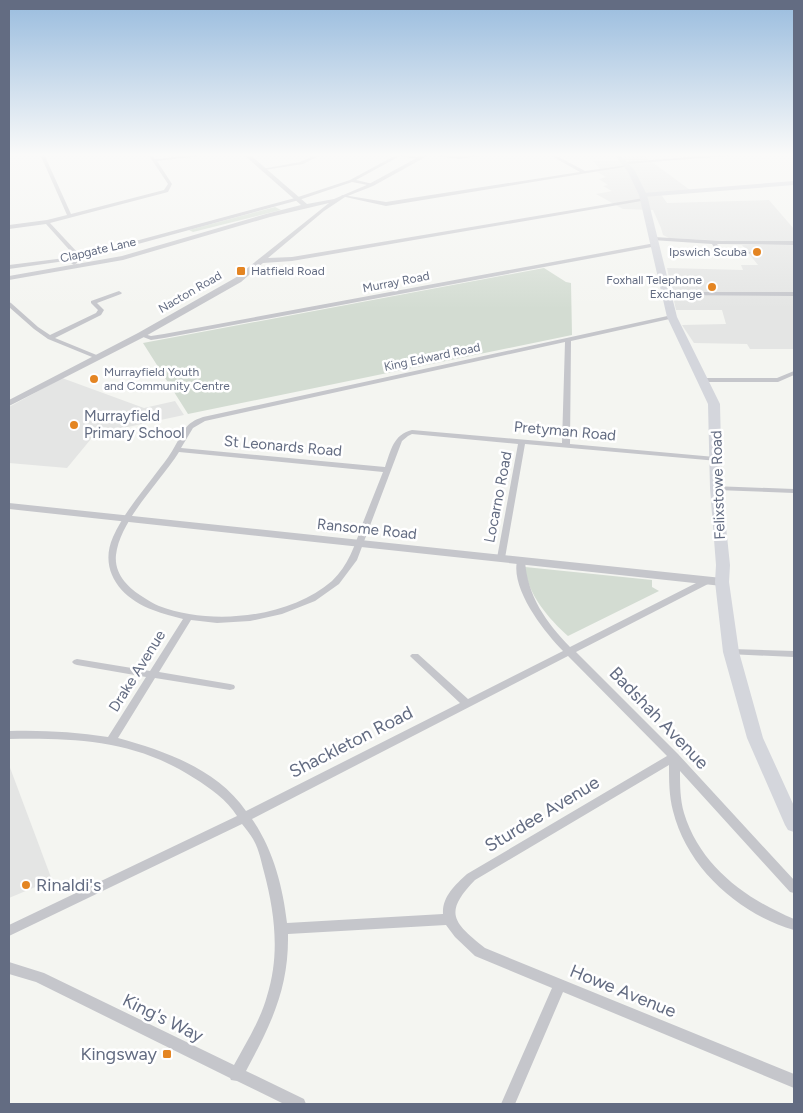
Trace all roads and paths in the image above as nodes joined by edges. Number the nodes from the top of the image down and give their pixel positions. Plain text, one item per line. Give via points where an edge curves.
1 (65, 206) edge
2 (109, 206) edge
3 (269, 206) edge
4 (306, 206) edge
5 (328, 206) edge
6 (597, 206) edge
7 (646, 206) edge
8 (70, 216) junction
9 (47, 222) junction
10 (9, 227) edge
11 (179, 231) junction
12 (191, 236) junction
13 (655, 242) junction
14 (714, 242) junction
15 (794, 243) edge
16 (748, 253) dead end
17 (75, 258) junction
18 (262, 261) junction
19 (9, 267) edge
20 (80, 267) junction
21 (9, 278) edge
22 (119, 293) dead end
23 (666, 294) junction
24 (794, 294) edge
25 (9, 304) edge
26 (17, 311) junction
27 (9, 314) edge
28 (672, 317) junction
29 (141, 335) junction
30 (50, 338) junction
31 (568, 339) junction
32 (97, 357) junction
33 (794, 373) edge
34 (704, 380) junction
35 (9, 403) edge
36 (412, 432) joint
37 (522, 441) junction
38 (566, 445) junction
39 (177, 450) junction
40 (715, 459) junction
41 (387, 470) junction
42 (716, 488) junction
43 (794, 491) edge
44 (9, 506) edge
45 (127, 519) junction
46 (359, 544) junction
47 (501, 558) junction
48 (521, 560) junction
49 (707, 581) junction
50 (722, 582) junction
51 (188, 618) junction
52 (568, 651) junction
53 (730, 652) junction
54 (794, 654) edge
55 (415, 656) dead end
56 (77, 662) dead end
57 (153, 674) junction
58 (230, 688) dead end
59 (466, 703) junction
60 (9, 735) edge
61 (112, 739) junction
62 (674, 756) junction
63 (244, 817) junction
64 (794, 824) edge
65 (794, 888) edge
66 (450, 919) junction
67 (794, 925) edge
68 (282, 929) junction
69 (9, 931) edge
70 (9, 968) edge
71 (559, 986) junction
72 (236, 1074) junction
73 (794, 1081) edge
74 (300, 1104) edge
75 (508, 1104) edge

1 - 8 street
2 - 8 street
3 - 11 street, Clapgate Lane
4 - 12 street, Clapgate Lane
5 - 18 street, Nacton Road
6 - 18 street via 292,260
7 - 13 main road, Felixstowe Road
8 - 9 street
9 - 10 street
9 - 17 street via 74,250
11 - 12 street
11 - 17 street, Clapgate Lane
12 - 20 street, Clapgate Lane via 123,258
13 - 14 street, Murray Road
13 - 23 main road, Felixstowe Road
13 - 29 street, Murray Road via 164,336 151,338
14 - 15 street, Murray Road
14 - 16 street via 722,253
17 - 19 street, Clapgate Lane
17 - 20 street via 74,263
18 - 29 street, Nacton Road via 238,280
20 - 21 street, Clapgate Lane
22 - 30 street via 93,302 101,310 99,314
23 - 24 street
23 - 28 main road, Felixstowe Road
25 - 26 street
26 - 27 street
26 - 30 street
28 - 31 street, King Edward Road
28 - 34 main road, Felixstowe Road
29 - 32 street, Nacton Road
30 - 32 street
31 - 38 street
31 - 39 street, King Edward Road via 217,415 189,428
32 - 35 street, Nacton Road
33 - 34 street via 778,380
34 - 40 main road, Felixstowe Road via 714,404
36 - 37 street, Pretyman Road
36 - 41 street via 399,440
37 - 38 street, Pretyman Road
37 - 47 street, Locarno Road
38 - 40 street, Pretyman Road
39 - 41 street, St Leonards Road
39 - 45 street
40 - 42 main road, Felixstowe Road
41 - 46 street
42 - 43 street
42 - 50 main road, Felixstowe Road
44 - 45 street, Ransome Road
45 - 46 street, Ransome Road
45 - 51 street via 114,543 111,557 124,588 138,600 159,610
46 - 47 street, Ransome Road
46 - 51 street via 346,574 322,593 296,606 256,617
47 - 48 street, Ransome Road
48 - 49 street, Ransome Road
48 - 52 street, Badshah Avenue via 525,591 533,607
49 - 50 street, Ransome Road
49 - 52 street, Shackleton Road
50 - 53 main road, Felixstowe Road
51 - 57 street, Drake Avenue
52 - 59 street, Shackleton Road
52 - 62 street, Badshah Avenue
53 - 54 street
53 - 64 main road, Felixstowe Road via 754,738
55 - 59 street
56 - 57 street
57 - 58 street
57 - 61 street, Drake Avenue
59 - 63 street, Shackleton Road
60 - 61 street via 37,733
61 - 63 street via 155,753 196,773 221,791
62 - 65 street, Badshah Avenue
62 - 66 street, Sturdee Avenue via 471,877 455,891 449,904
62 - 67 street via 678,812 686,835 697,852 715,875 746,902
63 - 68 street via 265,856
63 - 69 street, Shackleton Road
66 - 68 street
66 - 71 street, Howe Avenue via 458,933 480,952
68 - 72 street via 277,985 266,1017
70 - 72 street, King's Way via 39,977
71 - 73 street, Howe Avenue
71 - 75 street
72 - 74 street, King's Way

